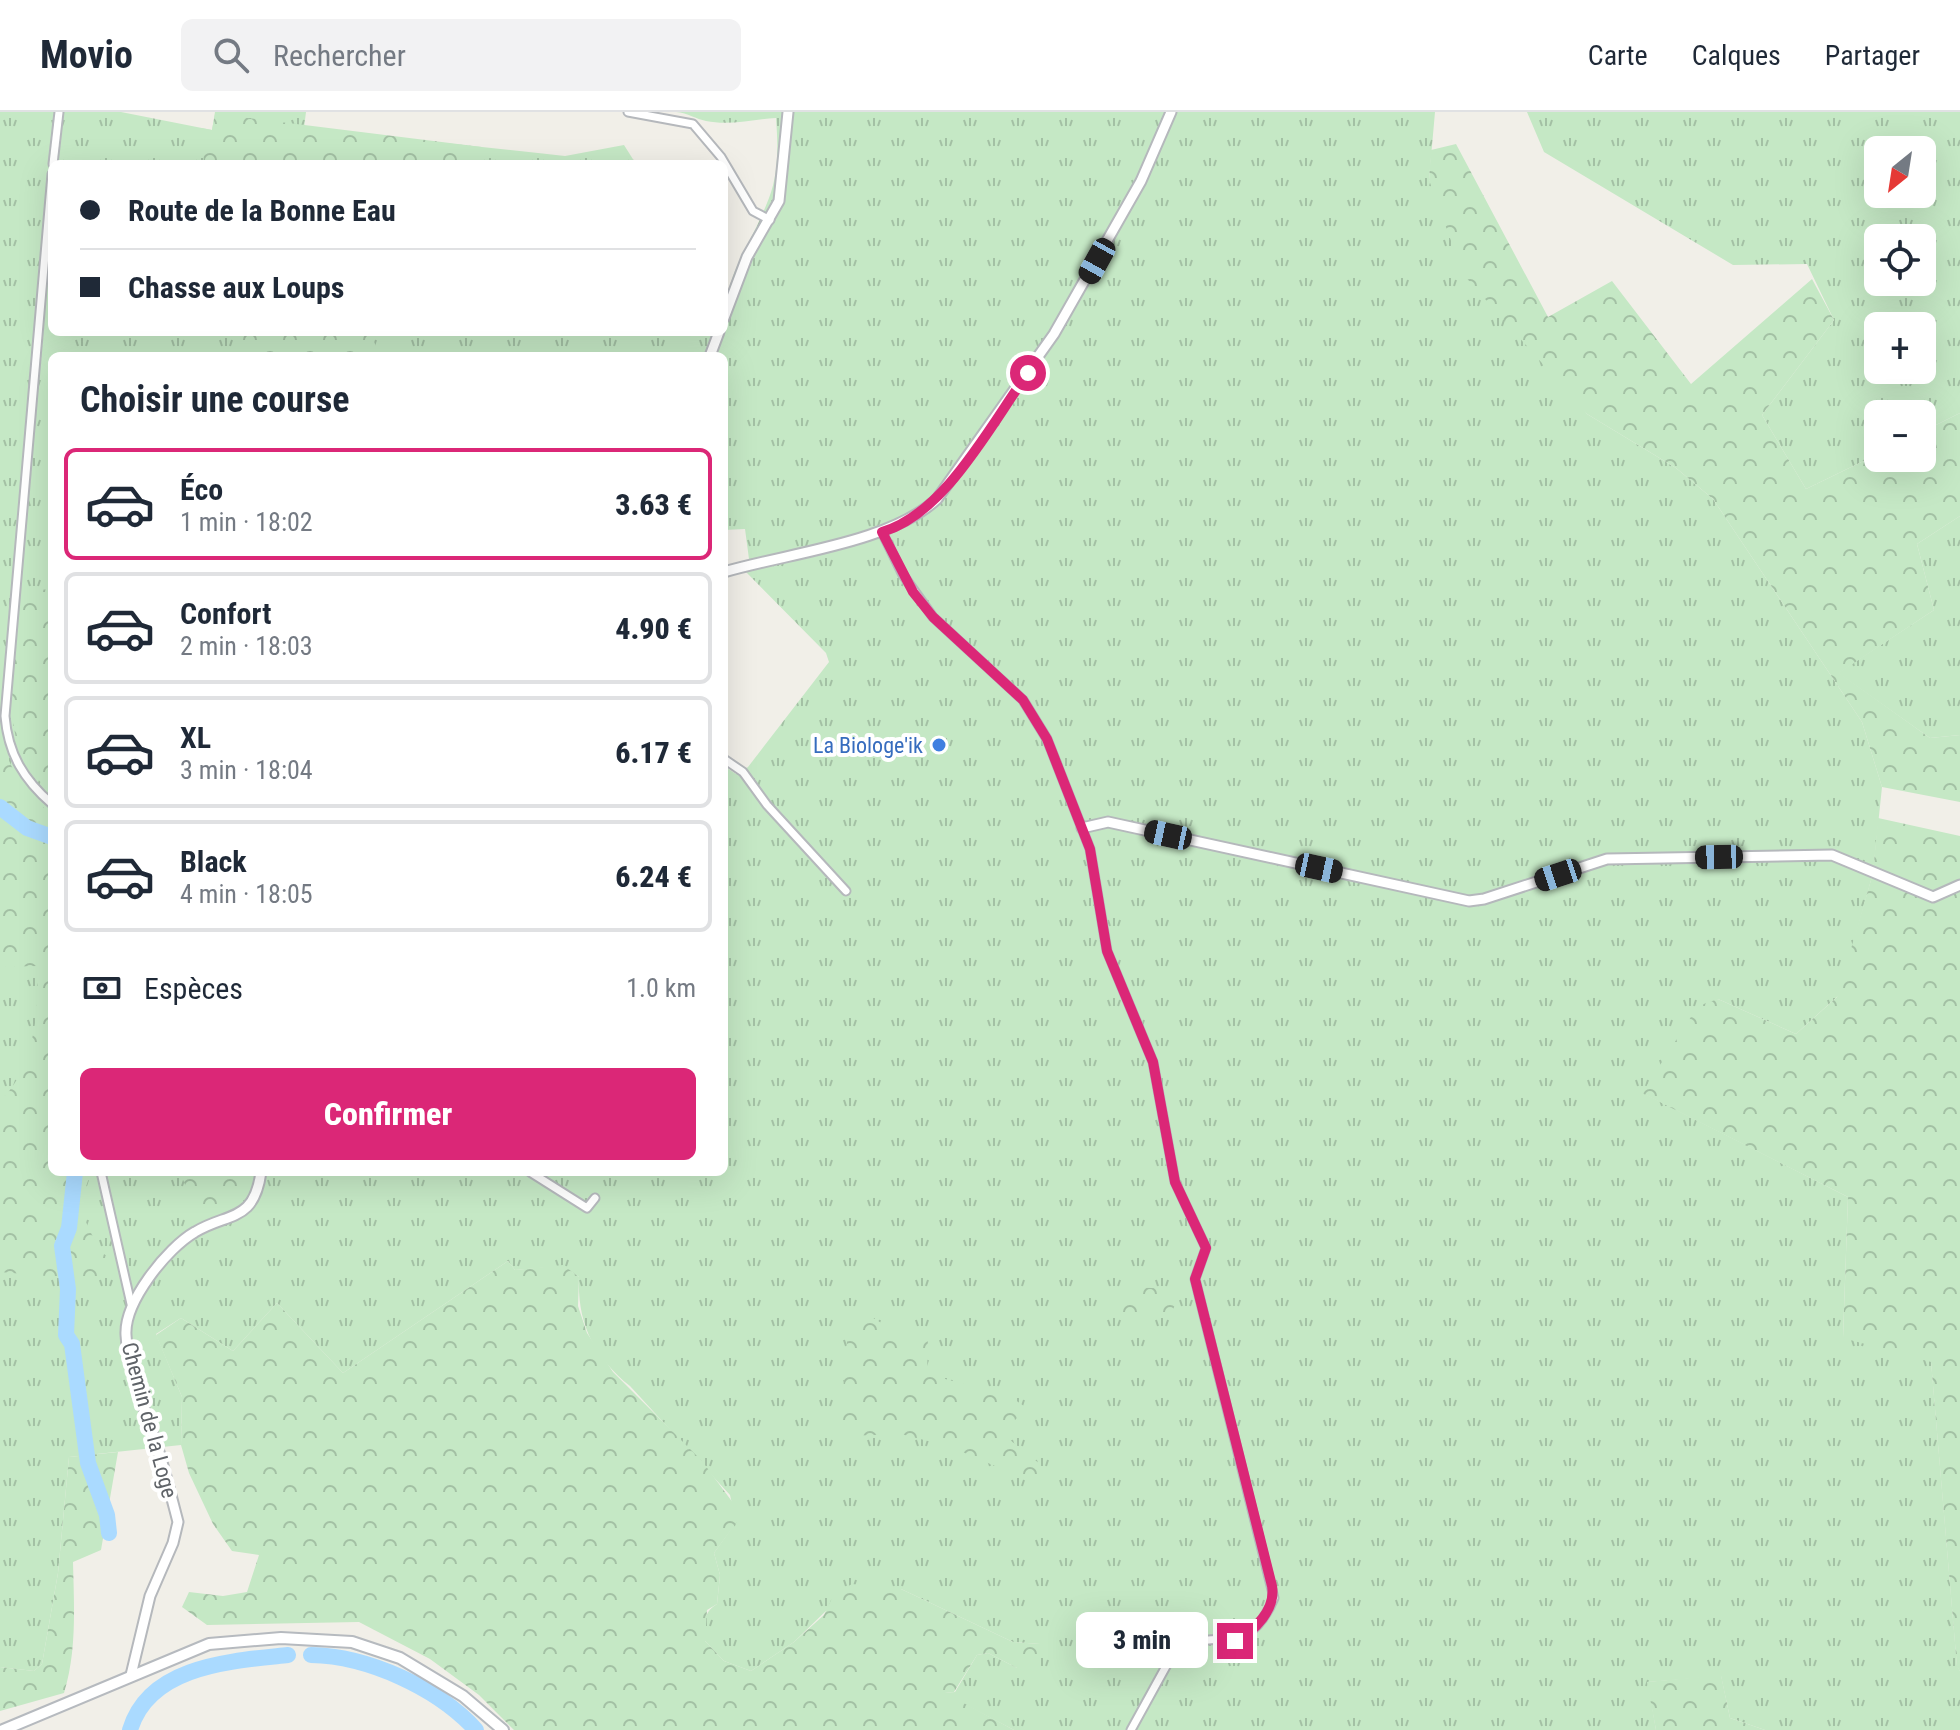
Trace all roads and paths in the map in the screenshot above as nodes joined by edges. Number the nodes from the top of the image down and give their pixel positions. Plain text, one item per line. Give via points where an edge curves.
1 (59, 112) edge
2 (628, 112) edge
3 (788, 112) edge
4 (1171, 112) edge
5 (53, 160) edge
6 (723, 160) edge
7 (728, 169) edge
8 (48, 220) edge
9 (770, 220) junction
10 (728, 307) edge
11 (882, 532) junction
12 (728, 571) edge
13 (728, 762) edge
14 (48, 800) edge
15 (1082, 828) junction
16 (1960, 885) edge
17 (846, 891) dead end
18 (102, 1176) edge
19 (260, 1176) edge
20 (536, 1176) edge
21 (595, 1198) dead end
22 (131, 1304) junction
23 (131, 1675) junction
24 (3, 1730) edge
25 (503, 1730) edge
26 (1131, 1730) edge

1 - 5 street
2 - 6 street via 693,124
3 - 9 street via 783,180
4 - 11 street via 1141,181 1044,349 937,499 908,522
7 - 9 street via 753,211
8 - 14 street via 5,716 11,751 29,783
9 - 10 street via 747,257
11 - 12 street
11 - 15 street via 913,592 933,617 1023,700 1047,739
13 - 17 street via 743,772
15 - 16 street via 1108,822 1469,901 1607,859 1832,855 1933,897
15 - 26 street via 1107,951 1153,1062 1170,1165 1206,1248 1195,1279 1274,1598 1246,1635 1235,1641 1195,1642 1175,1650
18 - 22 street
19 - 22 street via 245,1209 181,1242
20 - 21 street via 587,1208
22 - 23 street, Chemin de la Loge via 126,1334 131,1364 178,1522 150,1596
23 - 24 main road
23 - 25 main road via 209,1644 281,1638 352,1642 400,1658 463,1696

